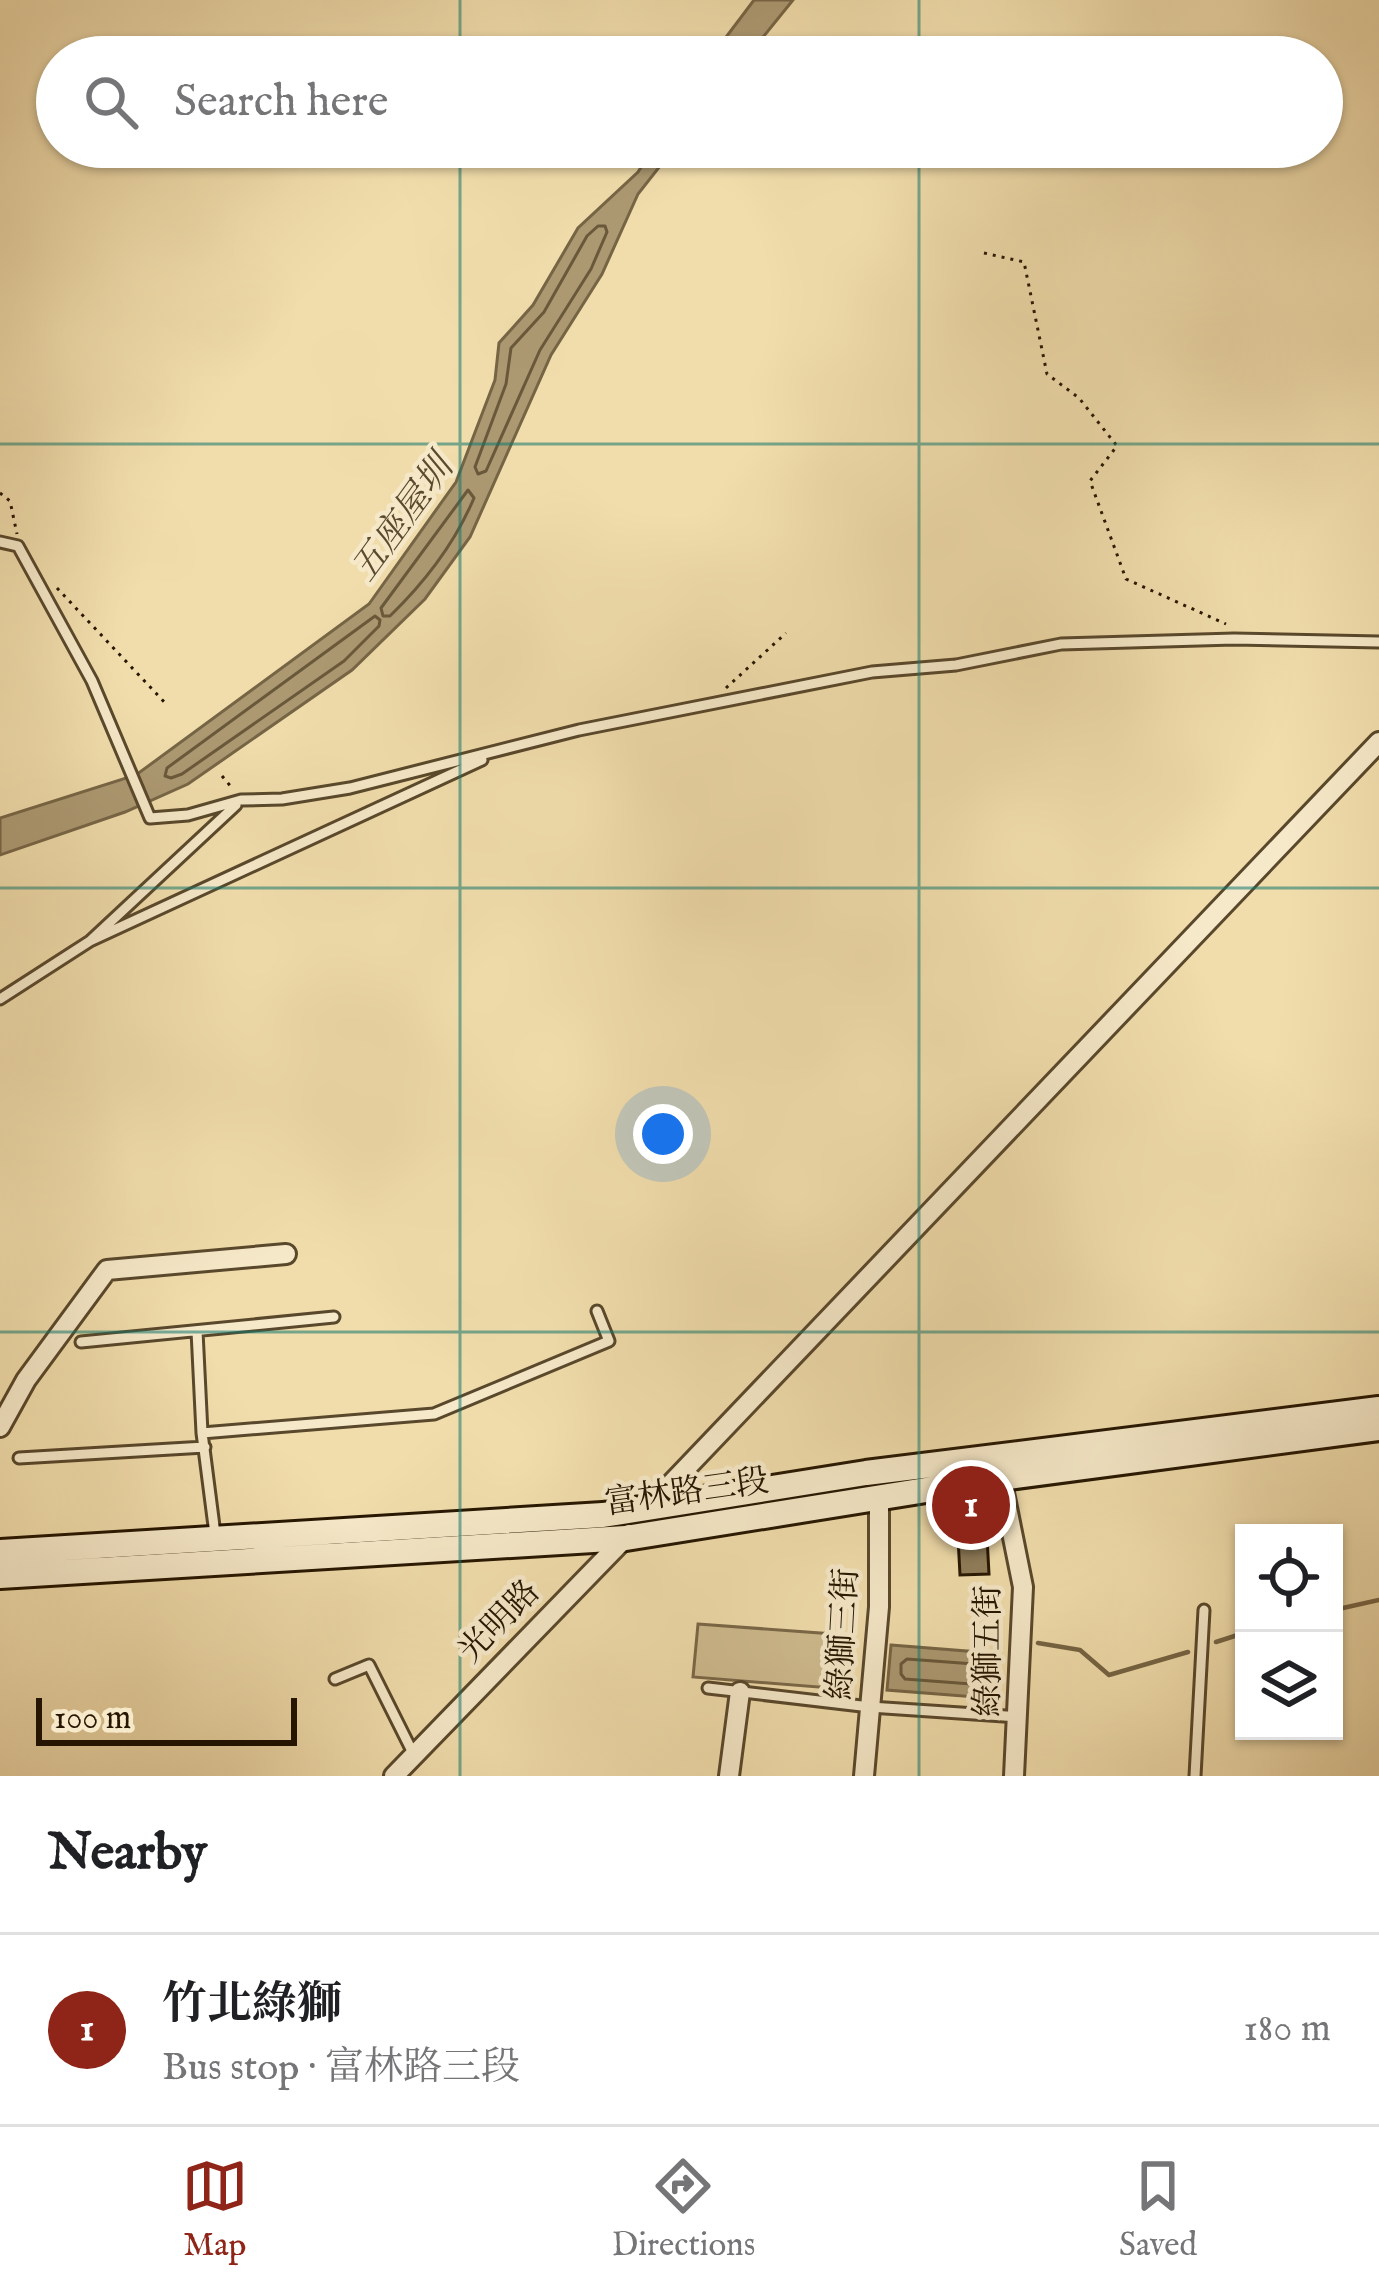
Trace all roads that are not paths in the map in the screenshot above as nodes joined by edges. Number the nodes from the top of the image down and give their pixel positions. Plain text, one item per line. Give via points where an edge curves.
1 (0, 542) edge
2 (1379, 643) edge
3 (1379, 742) edge
4 (500, 751) junction
5 (241, 800) junction
6 (89, 941) junction
7 (0, 999) edge
8 (286, 1254) dead end
9 (597, 1311) dead end
10 (334, 1317) dead end
11 (196, 1331) junction
12 (81, 1342) dead end
13 (1379, 1409) edge
14 (0, 1427) edge
15 (1379, 1428) edge
16 (202, 1433) junction
17 (205, 1448) junction
18 (19, 1457) dead end
19 (998, 1467) junction
20 (879, 1496) junction
21 (649, 1508) junction
22 (626, 1538) junction
23 (0, 1552) edge
24 (216, 1552) junction
25 (0, 1576) edge
26 (1204, 1610) dead end
27 (335, 1679) dead end
28 (708, 1688) dead end
29 (740, 1692) junction
30 (870, 1707) junction
31 (1019, 1717) junction
32 (404, 1769) edge
33 (729, 1776) edge
34 (864, 1776) edge
35 (1014, 1776) edge
36 (1195, 1776) edge

1 - 5 lane via 18,546 92,681 150,818
2 - 4 lane via 1061,644 872,673
3 - 21 street, 光明路
4 - 5 lane via 350,788
4 - 6 lane
5 - 6 lane
6 - 7 lane
8 - 14 street via 106,1270
9 - 16 lane via 609,1340 434,1414
10 - 11 lane
11 - 12 lane
11 - 16 lane
13 - 19 main road, 富林路三段
15 - 19 main road, 富林路三段
16 - 17 lane
17 - 18 lane
17 - 24 lane
19 - 20 main road, 富林路三段
19 - 21 main road, 富林路三段 via 866,1473
19 - 31 street, 綠獅五街 via 1023,1587
20 - 22 main road, 富林路三段
20 - 30 street, 綠獅三街
21 - 22 street, 光明路
21 - 24 main road, 富林路三段
22 - 24 main road, 富林路三段
22 - 32 street, 光明路
23 - 24 main road, 富林路三段
24 - 25 main road, 富林路三段
26 - 36 lane
27 - 32 lane via 369,1665
28 - 29 lane
29 - 30 lane
29 - 33 street
30 - 31 lane
30 - 34 street, 綠獅三街
31 - 35 street, 綠獅五街

